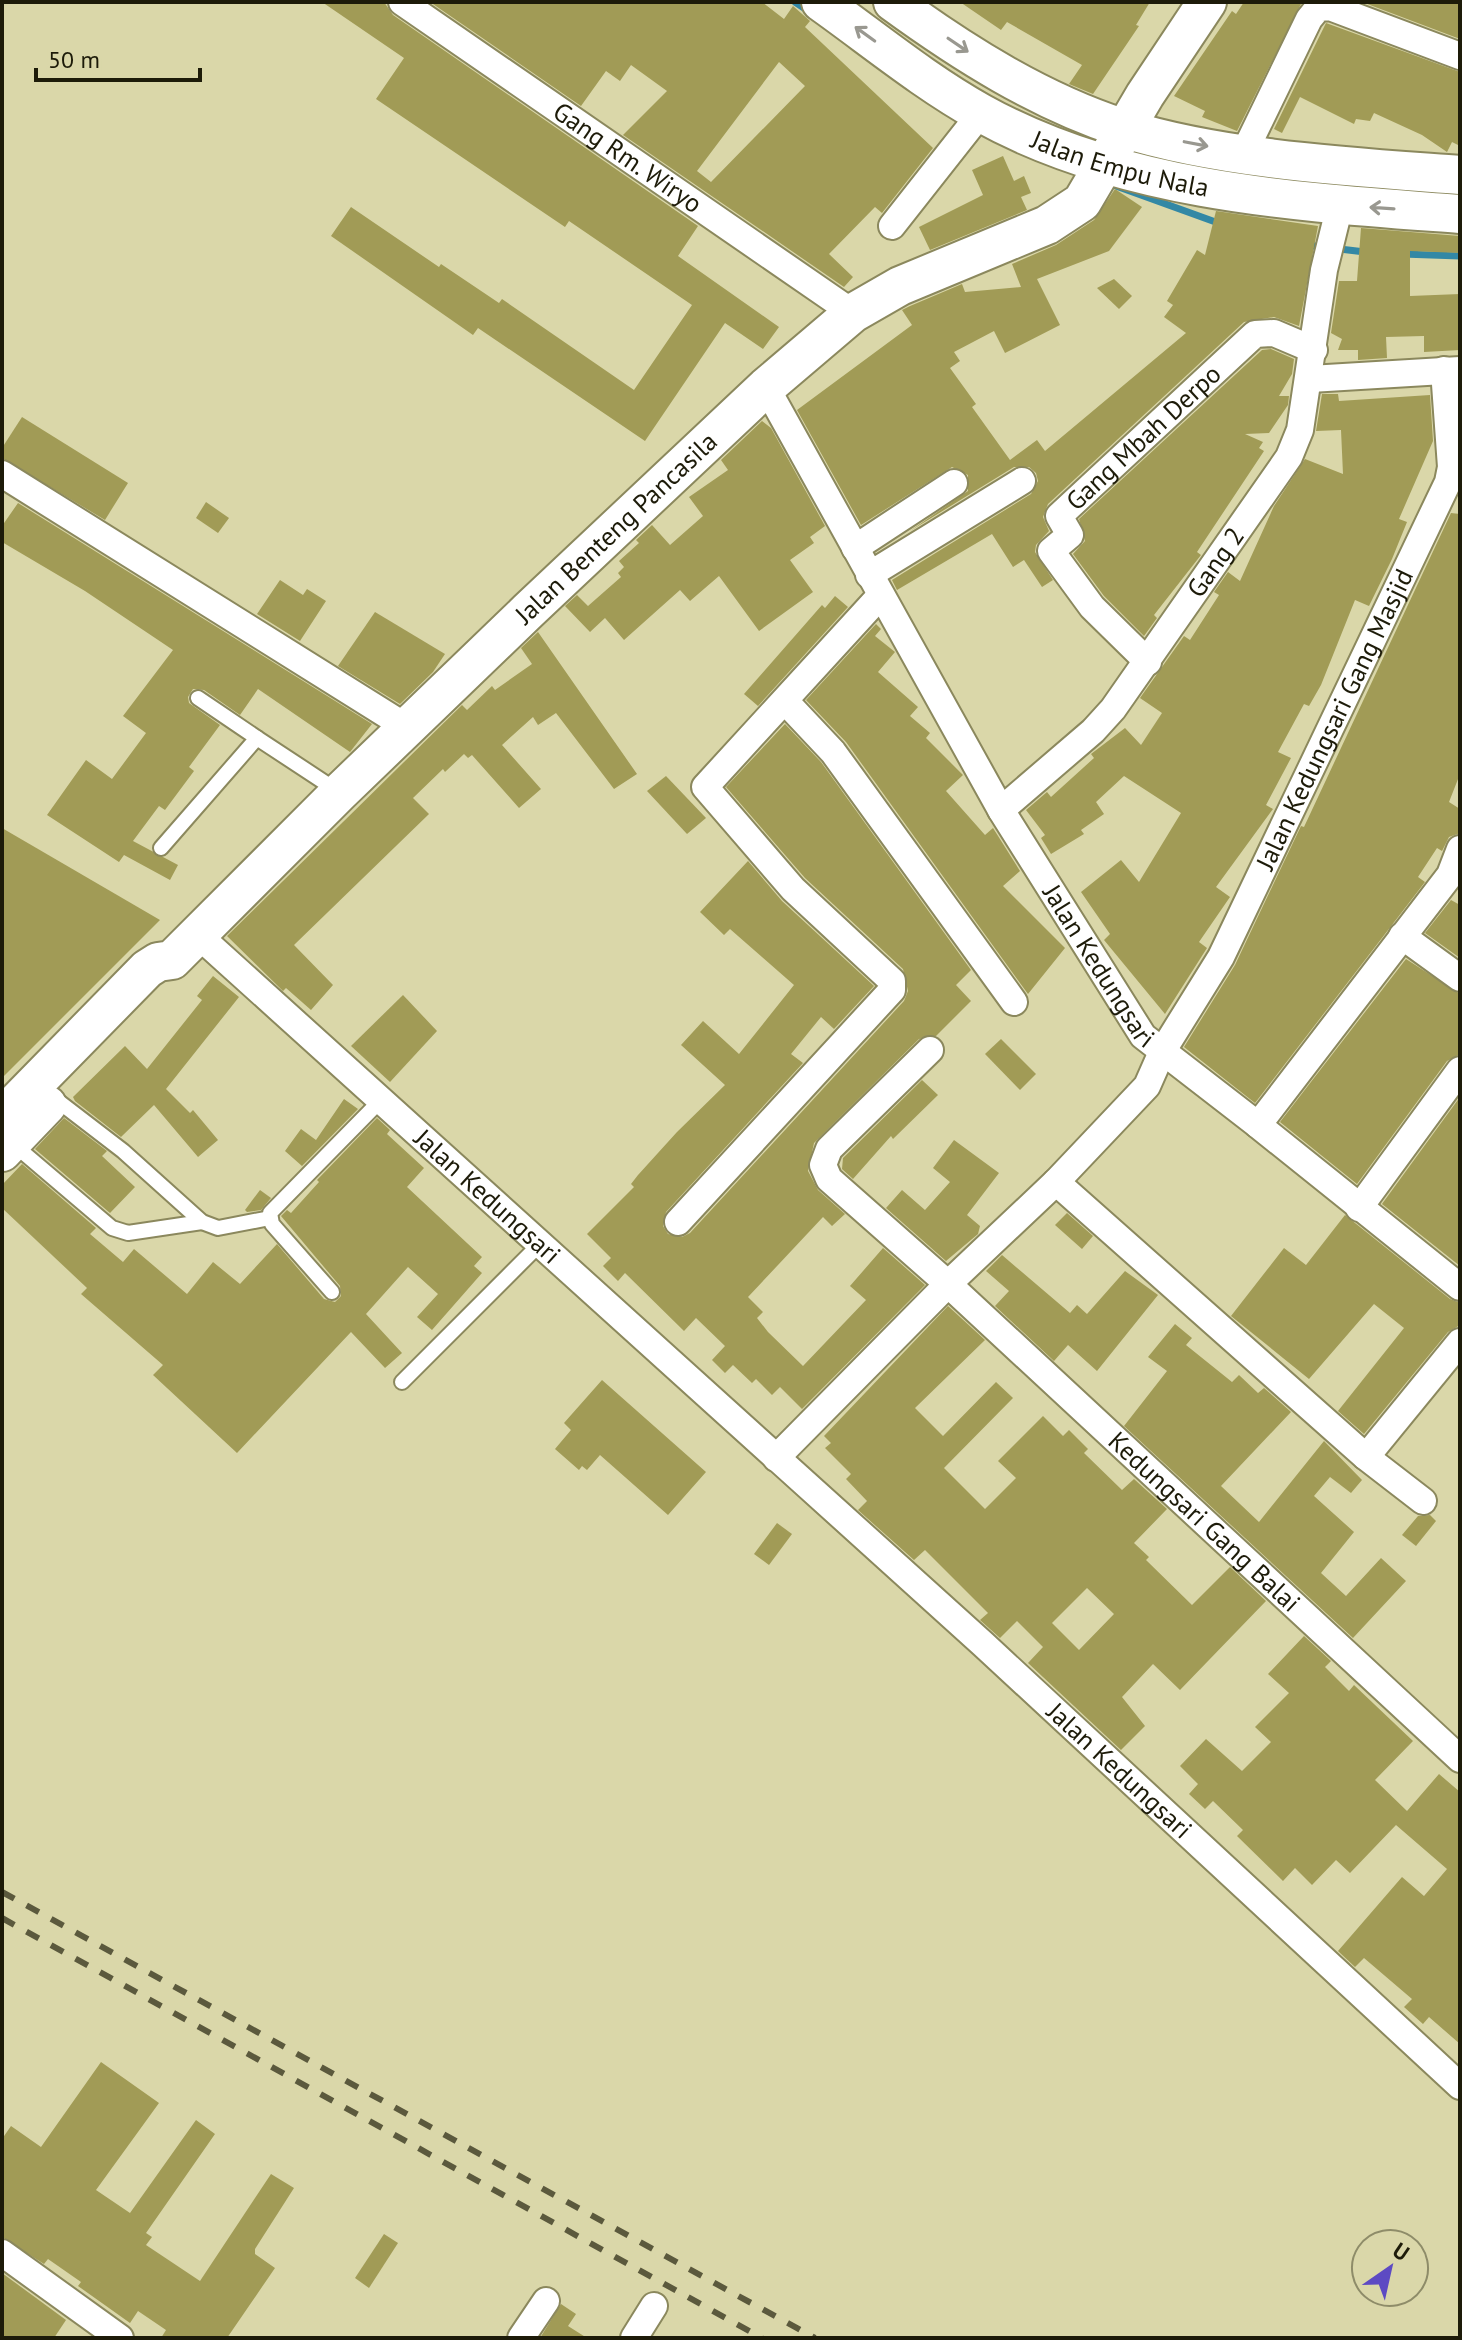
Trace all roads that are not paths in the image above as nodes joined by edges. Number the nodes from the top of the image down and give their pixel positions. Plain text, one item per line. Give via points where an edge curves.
1 (402, 2) edge
2 (821, 2) edge
3 (893, 2) edge
4 (1207, 2) edge
5 (1460, 56) edge
6 (981, 113) junction
7 (1125, 129) junction
8 (1244, 153) junction
9 (1100, 173) junction
10 (1460, 175) edge
11 (1340, 205) junction
12 (1460, 214) edge
13 (892, 226) dead end
14 (853, 313) junction
15 (1314, 350) junction
16 (1452, 370) edge
17 (1310, 379) junction
18 (766, 387) junction
19 (2, 474) edge
20 (1022, 481) dead end
21 (954, 483) dead end
22 (855, 548) junction
23 (875, 585) junction
24 (1148, 662) junction
25 (198, 698) dead end
26 (785, 701) junction
27 (408, 728) junction
28 (257, 738) junction
29 (339, 793) junction
30 (1001, 810) junction
31 (161, 848) dead end
32 (1460, 849) edge
33 (1455, 877) edge
34 (1402, 936) junction
35 (185, 948) junction
36 (1460, 978) edge
37 (1014, 1002) dead end
38 (930, 1050) dead end
39 (1162, 1052) junction
40 (1460, 1070) edge
41 (54, 1098) junction
42 (381, 1100) junction
43 (1258, 1125) junction
44 (5, 1137) edge
45 (1056, 1182) junction
46 (1359, 1208) junction
47 (270, 1218) junction
48 (202, 1222) junction
49 (678, 1222) dead end
50 (539, 1245) junction
51 (948, 1284) junction
52 (1460, 1287) edge
53 (332, 1292) dead end
54 (1460, 1342) edge
55 (402, 1382) dead end
56 (1366, 1457) junction
57 (776, 1458) junction
58 (1423, 1501) dead end
59 (1460, 1759) edge
60 (1460, 2086) edge
61 (2, 2253) edge
62 (546, 2301) dead end
63 (654, 2306) dead end
64 (120, 2338) edge
65 (521, 2338) edge
66 (634, 2338) edge

1 - 14 street, Gang Rm. Wiryo
6 -> 2 street, Jalan Empu Nala
3 -> 7 street, Jalan Empu Nala via 1007,78
4 - 7 street, Jalan Benteng Pancasila
5 - 8 street via 1330,7 1318,8
6 - 9 street, Jalan Empu Nala
6 - 13 street
7 -> 8 street, Jalan Empu Nala
7 - 9 street, Jalan Benteng Pancasila
8 - 10 street, Jalan Empu Nala
9 - 11 street, Jalan Empu Nala
9 - 14 street, Jalan Benteng Pancasila via 1082,202 1047,225 900,286
12 -> 11 street, Jalan Empu Nala
11 - 15 street, Gang 2
14 - 18 street, Jalan Benteng Pancasila
15 - 17 street, Gang 2
15 - 24 street, Gang Mbah Derpo via 1274,333 1255,334 1059,516 1070,535 1051,551 1092,607
16 - 17 street
16 - 39 street, Jalan Kedungsari Gang Masjid via 1448,482 1221,957
17 - 24 street, Gang 2 via 1289,457
18 - 22 street, Jalan Kedungsari
18 - 27 street, Jalan Benteng Pancasila
19 - 27 street
20 - 23 street
21 - 22 street
22 - 23 street, Jalan Kedungsari
23 - 26 street
23 - 30 street, Jalan Kedungsari
24 - 30 street, Gang 2 via 1093,731
25 - 28 lane
26 - 37 street via 833,752
26 - 49 street via 705,787 793,889 893,986
27 - 29 street, Jalan Benteng Pancasila
28 - 29 lane
28 - 31 lane
29 - 35 street, Jalan Benteng Pancasila
30 - 39 street, Jalan Kedungsari via 1143,1036
32 - 33 street
33 - 34 street
34 - 36 street
34 - 43 street
35 - 41 street, Jalan Benteng Pancasila via 165,985
35 - 42 street, Jalan Kedungsari
35 - 44 street, Jalan Benteng Pancasila via 147,969
38 - 51 street, Kedungsari Gang Balai via 829,1149 823,1165 829,1179
39 - 43 street
39 - 45 street, Jalan Kedungsari via 1140,1094
40 - 46 street
41 - 44 street, Jalan Benteng Pancasila
41 - 48 lane
42 - 47 lane via 272,1209
42 - 50 street, Jalan Kedungsari
43 - 46 street
44 - 48 lane via 112,1228 128,1233
45 - 51 street, Jalan Kedungsari
45 - 56 street
46 - 52 street
47 - 48 lane via 218,1228
47 - 53 lane
50 - 55 lane
50 - 57 street, Jalan Kedungsari
51 - 57 street, Jalan Kedungsari
51 - 59 street, Kedungsari Gang Balai
54 - 56 street
56 - 58 street
57 - 60 street, Jalan Kedungsari
61 - 64 street
62 - 65 street
63 - 66 street

